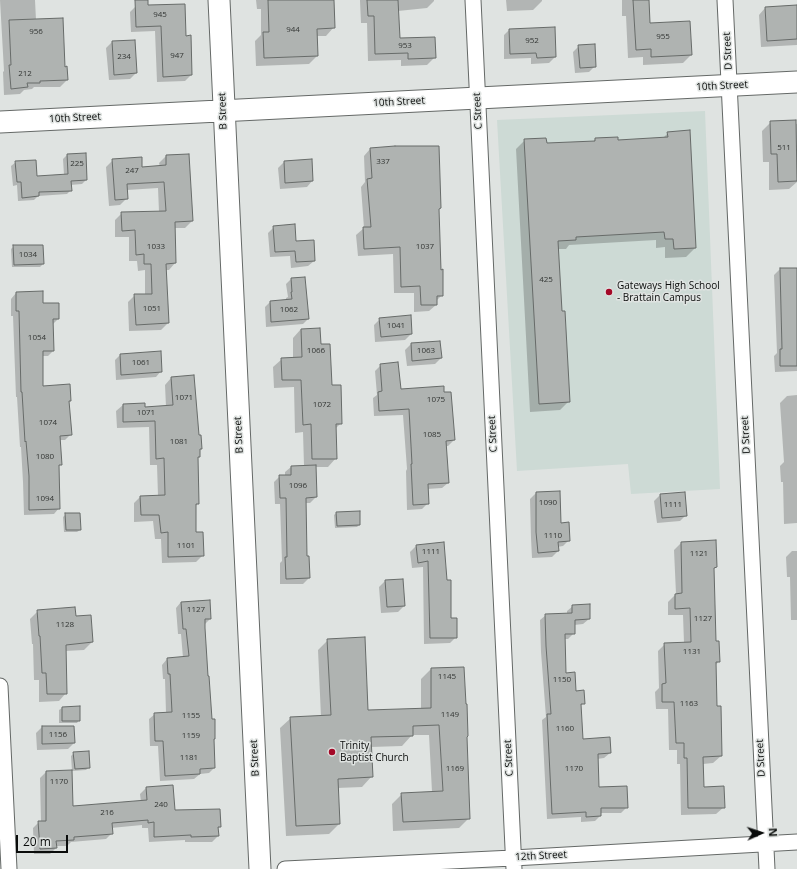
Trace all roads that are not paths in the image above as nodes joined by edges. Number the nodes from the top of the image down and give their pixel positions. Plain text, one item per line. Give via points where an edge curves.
1 (218, 0) edge
2 (472, 0) edge
3 (725, 0) edge
4 (797, 82) edge
5 (729, 85) junction
6 (477, 98) junction
7 (224, 111) junction
8 (0, 122) edge
9 (0, 686) edge
10 (797, 842) edge
11 (765, 844) junction
12 (514, 863) edge
13 (9, 869) edge
14 (260, 869) edge
15 (285, 869) edge
16 (767, 869) edge

1 - 7 street, B Street
2 - 6 street, C Street
3 - 5 street, D Street
4 - 5 street, 10th Street
5 - 6 street, 10th Street
5 - 11 street, D Street
6 - 7 street, 10th Street
6 - 12 street, C Street
7 - 8 street, 10th Street
7 - 14 street, B Street
9 - 13 street
10 - 11 street, 12th Street
11 - 12 street, 12th Street
11 - 16 street, D Street
12 - 15 street, 12th Street

